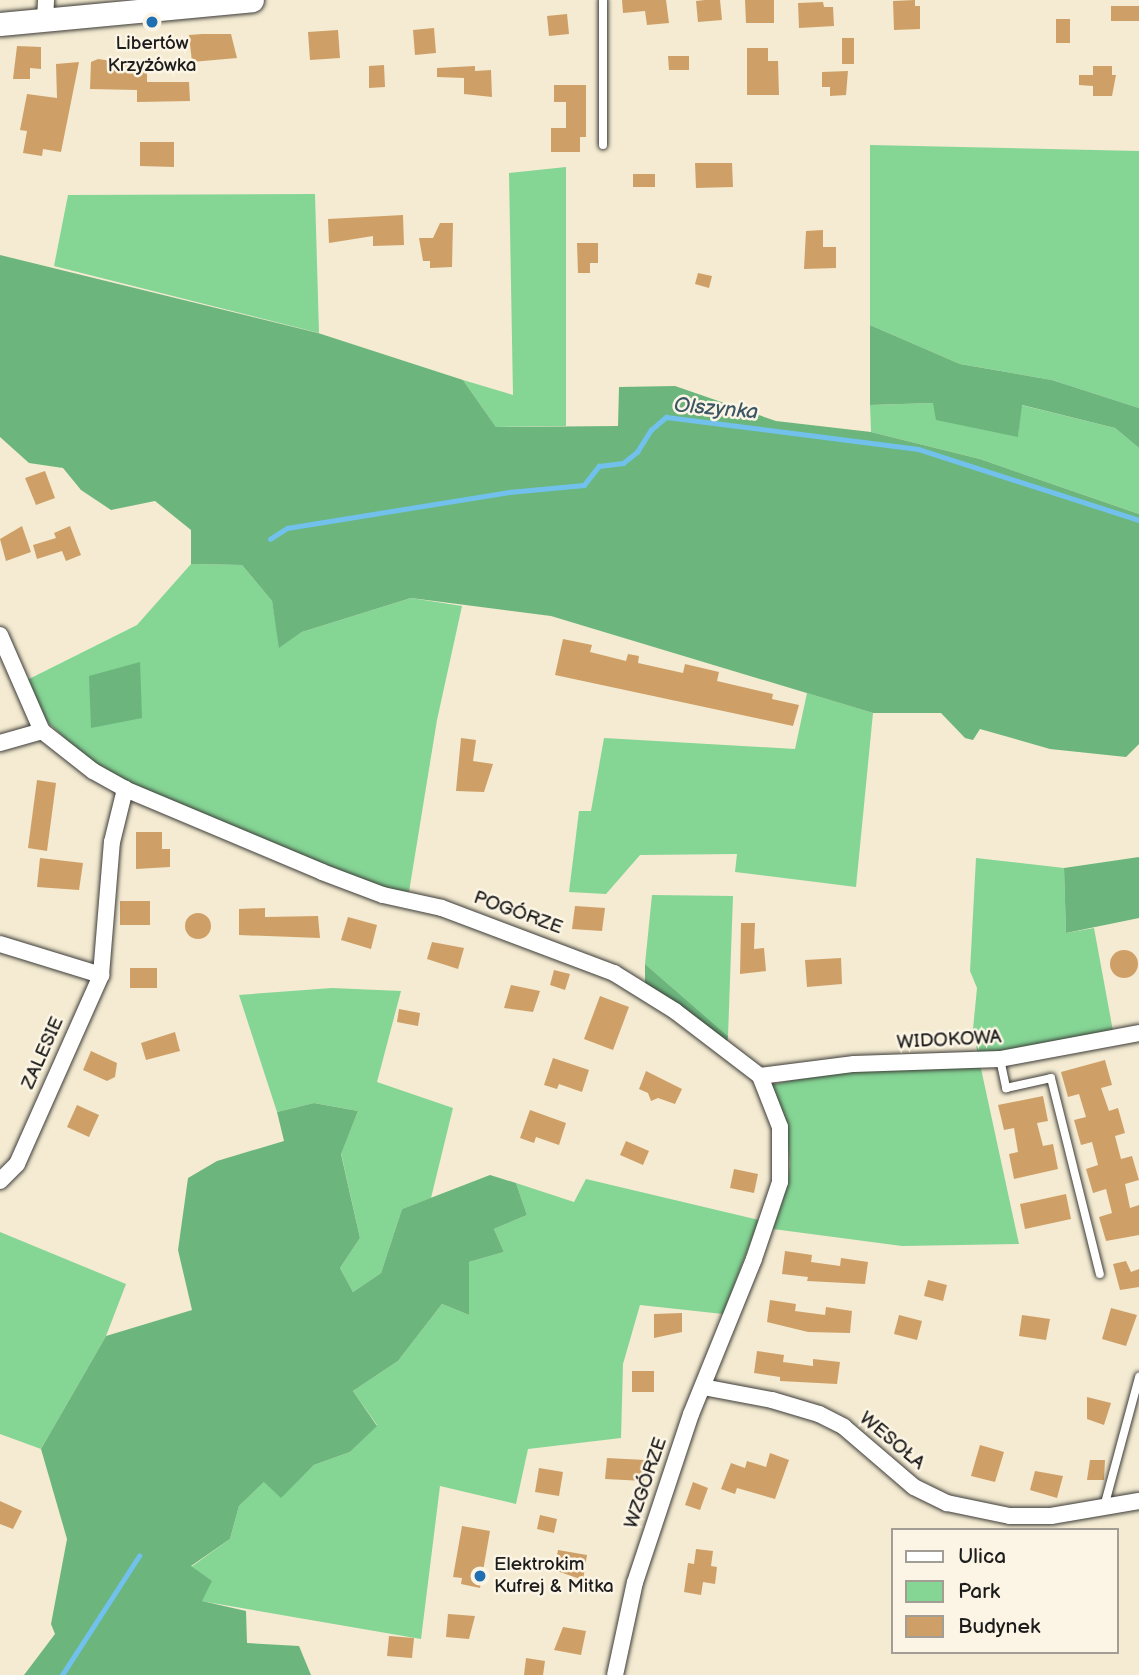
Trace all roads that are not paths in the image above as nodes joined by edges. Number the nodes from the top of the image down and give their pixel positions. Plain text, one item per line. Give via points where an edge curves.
1 (252, 0) edge
2 (603, 0) edge
3 (45, 10) edge
4 (0, 24) edge
5 (603, 145) dead end
6 (0, 635) edge
7 (42, 731) junction
8 (0, 743) edge
9 (125, 789) junction
10 (0, 944) edge
11 (101, 975) junction
12 (1139, 1033) edge
13 (1000, 1059) junction
14 (760, 1076) junction
15 (0, 1181) edge
16 (1100, 1274) dead end
17 (1139, 1377) edge
18 (703, 1387) junction
19 (1139, 1501) edge
20 (1104, 1507) junction
21 (615, 1675) edge

1 - 3 street
2 - 5 lane
3 - 4 street
6 - 7 street, POGÓRZE
7 - 8 street
7 - 9 street, POGÓRZE via 93,771
9 - 11 street, ZALESIE via 112,842
9 - 14 street, POGÓRZE via 383,895 442,908 584,959 662,1002
10 - 11 street
11 - 15 street, ZALESIE via 17,1164
12 - 13 street, WIDOKOWA
13 - 14 street, WIDOKOWA via 854,1064
13 - 16 lane via 1006,1088 1051,1078
14 - 18 street via 779,1127 780,1182
17 - 20 lane
18 - 20 street, WESOŁA via 819,1414 844,1427 914,1487 947,1503 1010,1516 1051,1516
18 - 21 street, WZGÓRZE via 635,1582
19 - 20 street, WESOŁA

